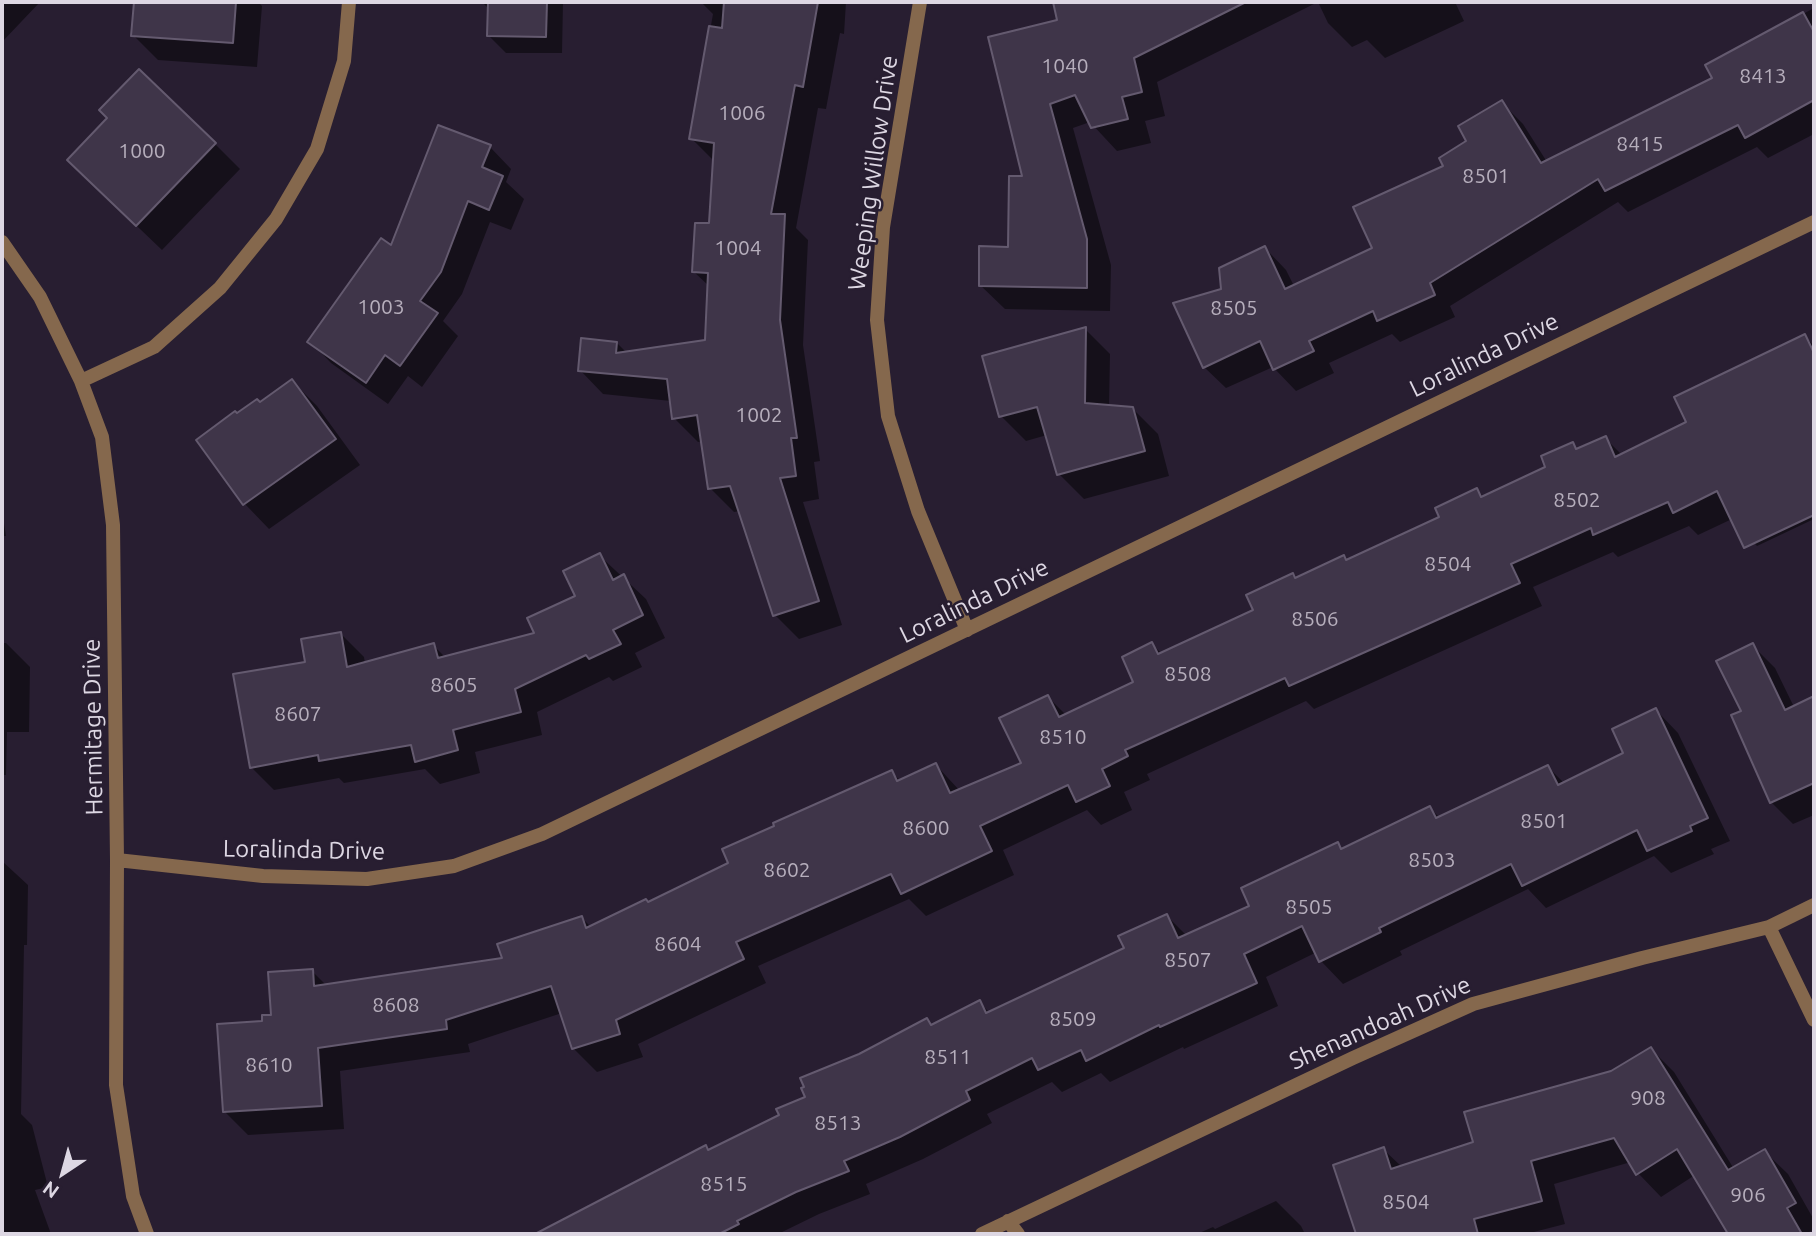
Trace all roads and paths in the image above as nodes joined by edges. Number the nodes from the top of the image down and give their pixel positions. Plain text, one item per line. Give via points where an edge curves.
1 (349, 2) edge
2 (920, 2) edge
3 (1814, 222) edge
4 (2, 242) edge
5 (81, 381) junction
6 (967, 630) junction
7 (117, 860) junction
8 (1814, 905) edge
9 (1769, 927) junction
10 (1814, 1020) edge
11 (1008, 1221) junction
12 (147, 1234) edge
13 (982, 1234) edge
14 (1018, 1234) edge

1 - 5 street via 344,61 317,149 276,219 220,288 154,347
2 - 6 street, Weeping Willow Drive via 884,227 877,320 888,416 918,511
3 - 6 street, Loralinda Drive
4 - 5 street, Hermitage Drive via 40,297
5 - 7 street, Hermitage Drive via 102,438 113,526
6 - 7 street, Loralinda Drive via 542,834 454,866 367,879 263,876
7 - 12 street, Hermitage Drive via 116,1085 133,1196
8 - 9 street, Shenandoah Drive
9 - 10 street
9 - 11 street, Shenandoah Drive via 1473,1004
11 - 13 street, Shenandoah Drive
11 - 14 street

